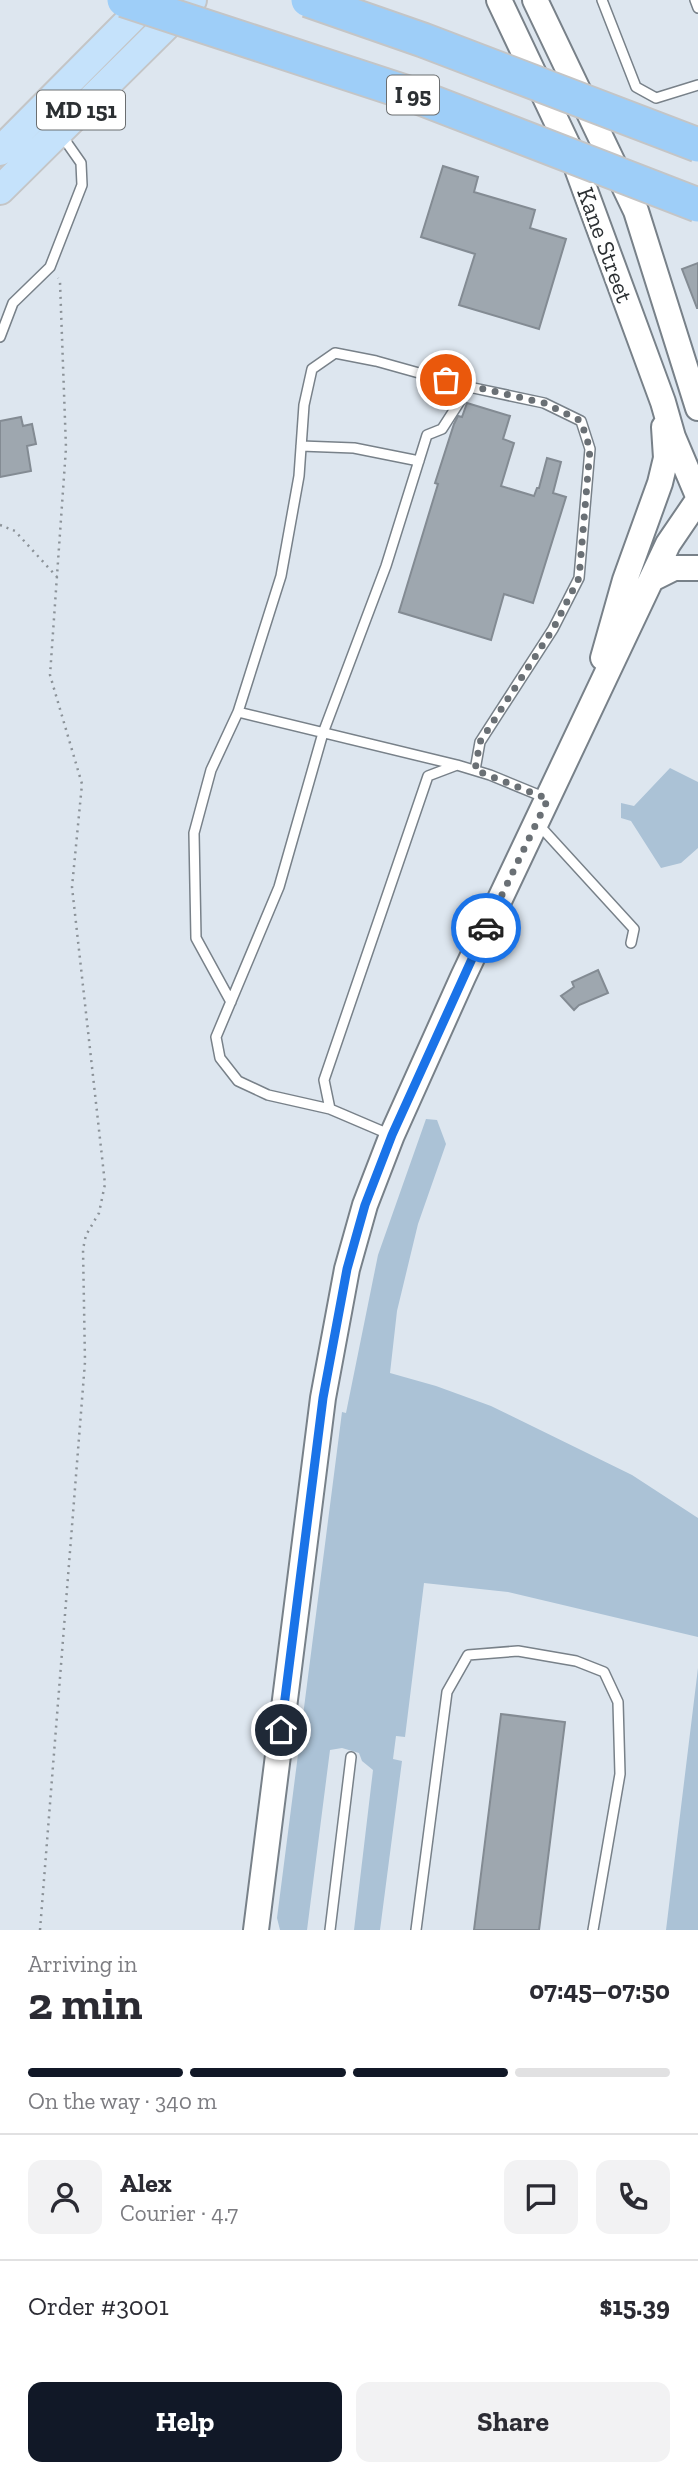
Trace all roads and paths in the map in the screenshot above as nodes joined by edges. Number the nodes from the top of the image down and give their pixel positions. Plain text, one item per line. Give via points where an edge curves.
1 (124, 0) edge
2 (150, 0) edge
3 (192, 0) edge
4 (307, 0) edge
5 (499, 0) edge
6 (535, 0) edge
7 (602, 0) edge
8 (695, 0) edge
9 (698, 8) edge
10 (698, 85) edge
11 (59, 132) junction
12 (698, 145) edge
13 (0, 151) edge
14 (0, 190) edge
15 (698, 205) edge
16 (50, 267) junction
17 (0, 337) edge
18 (469, 387) junction
19 (663, 402) junction
20 (698, 408) edge
21 (301, 446) junction
22 (419, 461) junction
23 (698, 498) edge
24 (0, 525) edge
25 (642, 537) junction
26 (698, 568) edge
27 (57, 577) junction
28 (652, 579) junction
29 (590, 710) junction
30 (238, 712) junction
31 (323, 733) junction
32 (457, 765) junction
33 (475, 770) junction
34 (548, 799) junction
35 (537, 822) junction
36 (631, 943) dead end
37 (231, 1002) junction
38 (330, 1109) junction
39 (392, 1135) junction
40 (351, 1757) dead end
41 (40, 1930) edge
42 (256, 1930) edge
43 (330, 1930) edge
44 (416, 1930) edge
45 (593, 1930) edge

1 - 15 highway, I 95, bridge via 408,93
2 - 13 main road, MD 151
3 - 11 main road, MD 151
4 - 12 highway, I 95, bridge
5 - 19 main road, Kane Street via 571,152
6 - 20 main road, Kane Street via 636,211
7 - 10 lane via 636,87 656,98
8 - 9 lane
11 - 14 main road, MD 151
11 - 16 lane via 81,163 82,185
16 - 17 lane via 13,303
16 - 27 path via 60,282 66,448
18 - 21 lane via 335,353 312,369 303,405
18 - 22 lane via 442,429 427,435
18 - 33 lane via 544,403 581,421 590,449 579,578 553,629 480,742
19 - 23 main road, Kane Street
19 - 25 main road via 666,458
21 - 22 lane via 354,449
21 - 30 lane via 281,576
22 - 31 lane via 386,566
23 - 25 main road via 664,504
23 - 28 main road
24 - 27 path via 15,531
25 - 29 main road via 615,613
26 - 28 main road via 674,568
27 - 41 path via 50,675 82,784 72,887 105,1184 99,1213 83,1249 85,1362
28 - 29 main road
29 - 34 main road
30 - 31 lane
30 - 37 lane via 211,769 194,832 196,938
31 - 32 lane
31 - 37 lane via 279,887
32 - 33 lane
32 - 38 lane via 428,775 324,1080
33 - 34 lane
34 - 35 main road
35 - 36 lane via 635,929
35 - 39 main road
37 - 38 lane via 216,1037 220,1058 237,1081 268,1095
38 - 39 lane
39 - 42 main road via 347,1269 323,1398
40 - 43 lane
44 - 45 lane via 447,1692 468,1655 518,1651 576,1661 604,1672 618,1702 620,1774

